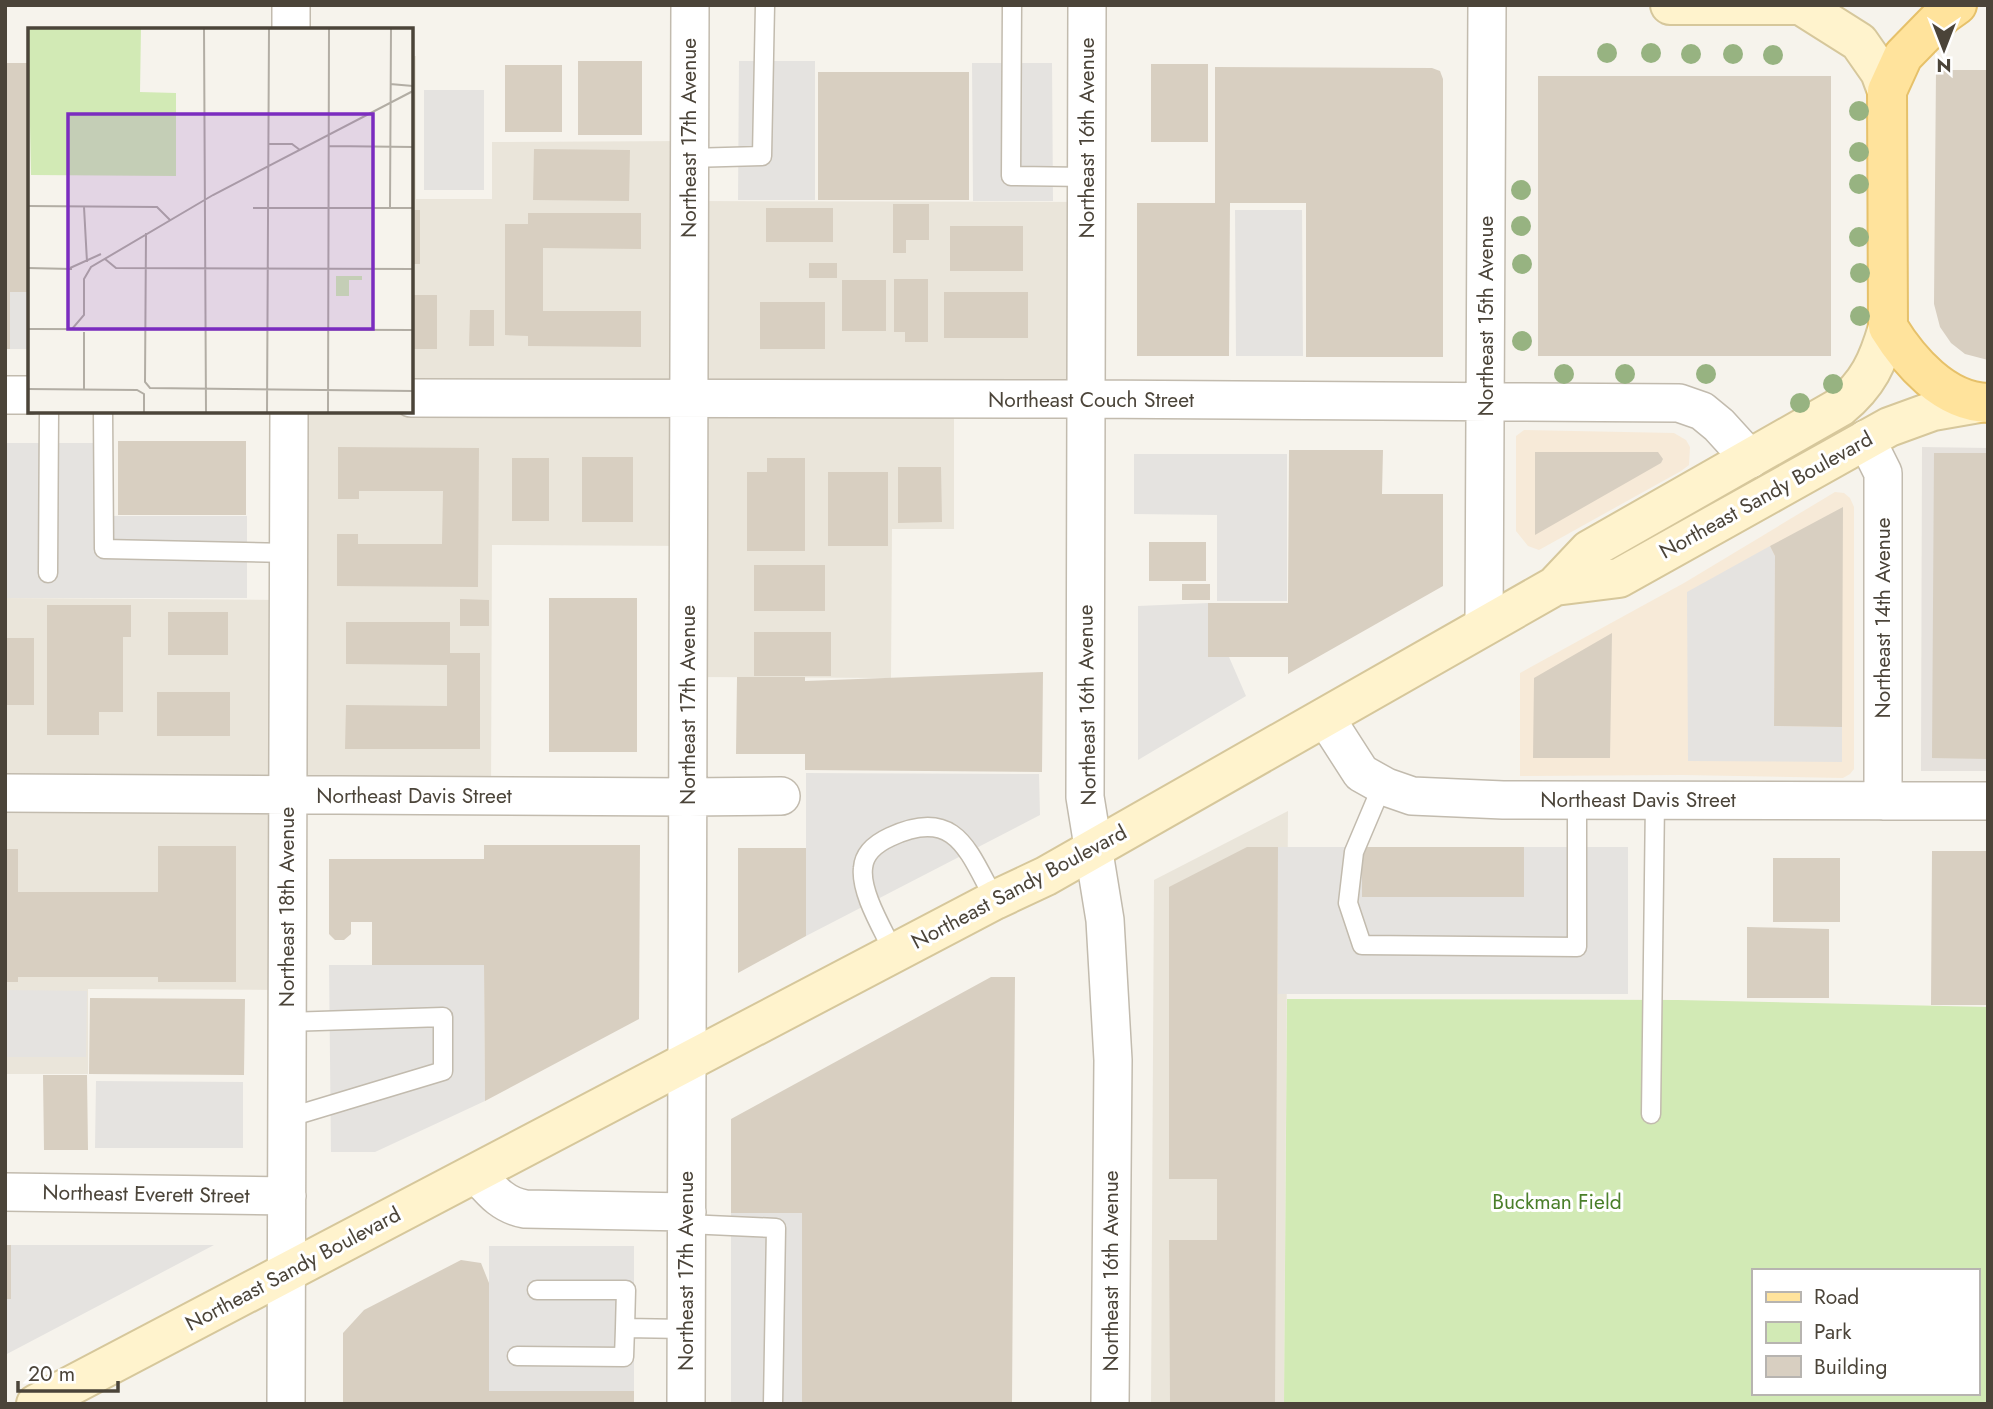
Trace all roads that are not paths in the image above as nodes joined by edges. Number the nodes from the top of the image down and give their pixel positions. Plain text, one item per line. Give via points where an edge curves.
1 (291, 5) edge
2 (690, 5) edge
3 (765, 5) edge
4 (1012, 5) edge
5 (1087, 5) edge
6 (1487, 5) edge
7 (1670, 5) edge
8 (1957, 5) edge
9 (1803, 6) edge
10 (291, 28) edge
11 (1887, 91) junction
12 (689, 158) junction
13 (1087, 177) junction
14 (1888, 327) junction
15 (5, 395) edge
16 (28, 395) edge
17 (413, 398) edge
18 (1086, 399) junction
19 (688, 400) junction
20 (1485, 402) junction
21 (1983, 403) edge
22 (49, 413) edge
23 (103, 413) edge
24 (289, 413) edge
25 (1866, 439) junction
26 (1750, 459) junction
27 (289, 552) junction
28 (48, 573) dead end
29 (1555, 586) junction
30 (1484, 626) junction
31 (1325, 717) junction
32 (1382, 786) junction
33 (5, 793) edge
34 (287, 795) junction
35 (780, 796) dead end
36 (688, 797) junction
37 (1577, 800) junction
38 (1655, 800) junction
39 (1883, 801) junction
40 (1988, 802) edge
41 (1093, 848) junction
42 (995, 900) junction
43 (894, 953) junction
44 (287, 1022) junction
45 (687, 1062) junction
46 (1651, 1114) dead end
47 (287, 1118) junction
48 (476, 1173) junction
49 (5, 1192) edge
50 (287, 1196) junction
51 (687, 1218) junction
52 (287, 1272) junction
53 (537, 1290) dead end
54 (625, 1328) junction
55 (686, 1329) junction
56 (517, 1356) dead end
57 (36, 1404) edge
58 (286, 1404) edge
59 (686, 1404) edge
60 (773, 1404) edge
61 (1110, 1404) edge

1 - 10 street
2 - 12 street, Northeast 17th Avenue
3 - 12 lane via 762,156
4 - 13 lane via 1011,176
5 - 13 street, Northeast 16th Avenue
6 - 20 street, Northeast 15th Avenue
7 - 9 main road
8 - 11 main road via 1903,56
9 - 11 main road via 1860,42
11 - 14 main road
12 - 19 street, Northeast 17th Avenue
13 - 18 street, Northeast 16th Avenue
14 - 21 main road via 1902,351 1926,375 1944,388
14 - 26 main road, Northeast Sandy Boulevard via 1880,356 1854,396
15 - 16 street
17 - 19 street, Northeast Couch Street
18 - 19 street, Northeast Couch Street
18 - 20 street, Northeast Couch Street
18 - 41 street, Northeast 16th Avenue via 1085,797
19 - 36 street, Northeast 17th Avenue
20 - 26 street, Northeast Couch Street via 1679,403 1702,411
20 - 30 street, Northeast 15th Avenue
21 - 25 main road, Northeast Sandy Boulevard via 1917,416
22 - 28 lane
23 - 27 lane via 104,549
24 - 27 street, Northeast 18th Avenue
25 - 29 main road, Northeast Sandy Boulevard via 1619,578
25 - 39 street, Northeast 14th Avenue via 1883,473
26 - 29 main road, Northeast Sandy Boulevard via 1589,550
27 - 34 street, Northeast 18th Avenue
29 - 30 main road, Northeast Sandy Boulevard
30 - 31 main road, Northeast Sandy Boulevard
31 - 32 street, Northeast Davis Street via 1361,773
31 - 41 main road, Northeast Sandy Boulevard
32 - 37 street, Northeast Davis Street via 1430,798
32 - 37 lane via 1354,852 1348,903 1362,945 1577,947
33 - 34 street, Northeast Davis Street
34 - 36 street, Northeast Davis Street
34 - 44 street, Northeast 18th Avenue
35 - 36 street, Northeast Davis Street
36 - 45 street, Northeast 17th Avenue
37 - 38 street, Northeast Davis Street
38 - 39 street, Northeast Davis Street
38 - 46 lane
39 - 40 street, Northeast Davis Street
41 - 42 main road, Northeast Sandy Boulevard
41 - 61 street, Northeast 16th Avenue via 1105,920 1112,1060
42 - 43 main road, Northeast Sandy Boulevard
42 - 43 lane via 961,840 944,829 928,826 889,837 873,847 863,866 863,882
43 - 45 main road, Northeast Sandy Boulevard
44 - 47 street, Northeast 18th Avenue
44 - 47 lane via 443,1017 443,1071
45 - 48 main road, Northeast Sandy Boulevard
45 - 51 street, Northeast 17th Avenue
47 - 50 street, Northeast 18th Avenue
48 - 51 street via 511,1206
48 - 52 main road, Northeast Sandy Boulevard
49 - 50 street, Northeast Everett Street
50 - 52 street, Northeast 18th Avenue
51 - 55 street, Northeast 17th Avenue
51 - 60 lane via 776,1228
52 - 57 main road, Northeast Sandy Boulevard
52 - 58 street, Northeast 18th Avenue
53 - 54 lane via 626,1290
54 - 55 lane
54 - 56 lane via 624,1357
55 - 59 street, Northeast 17th Avenue

